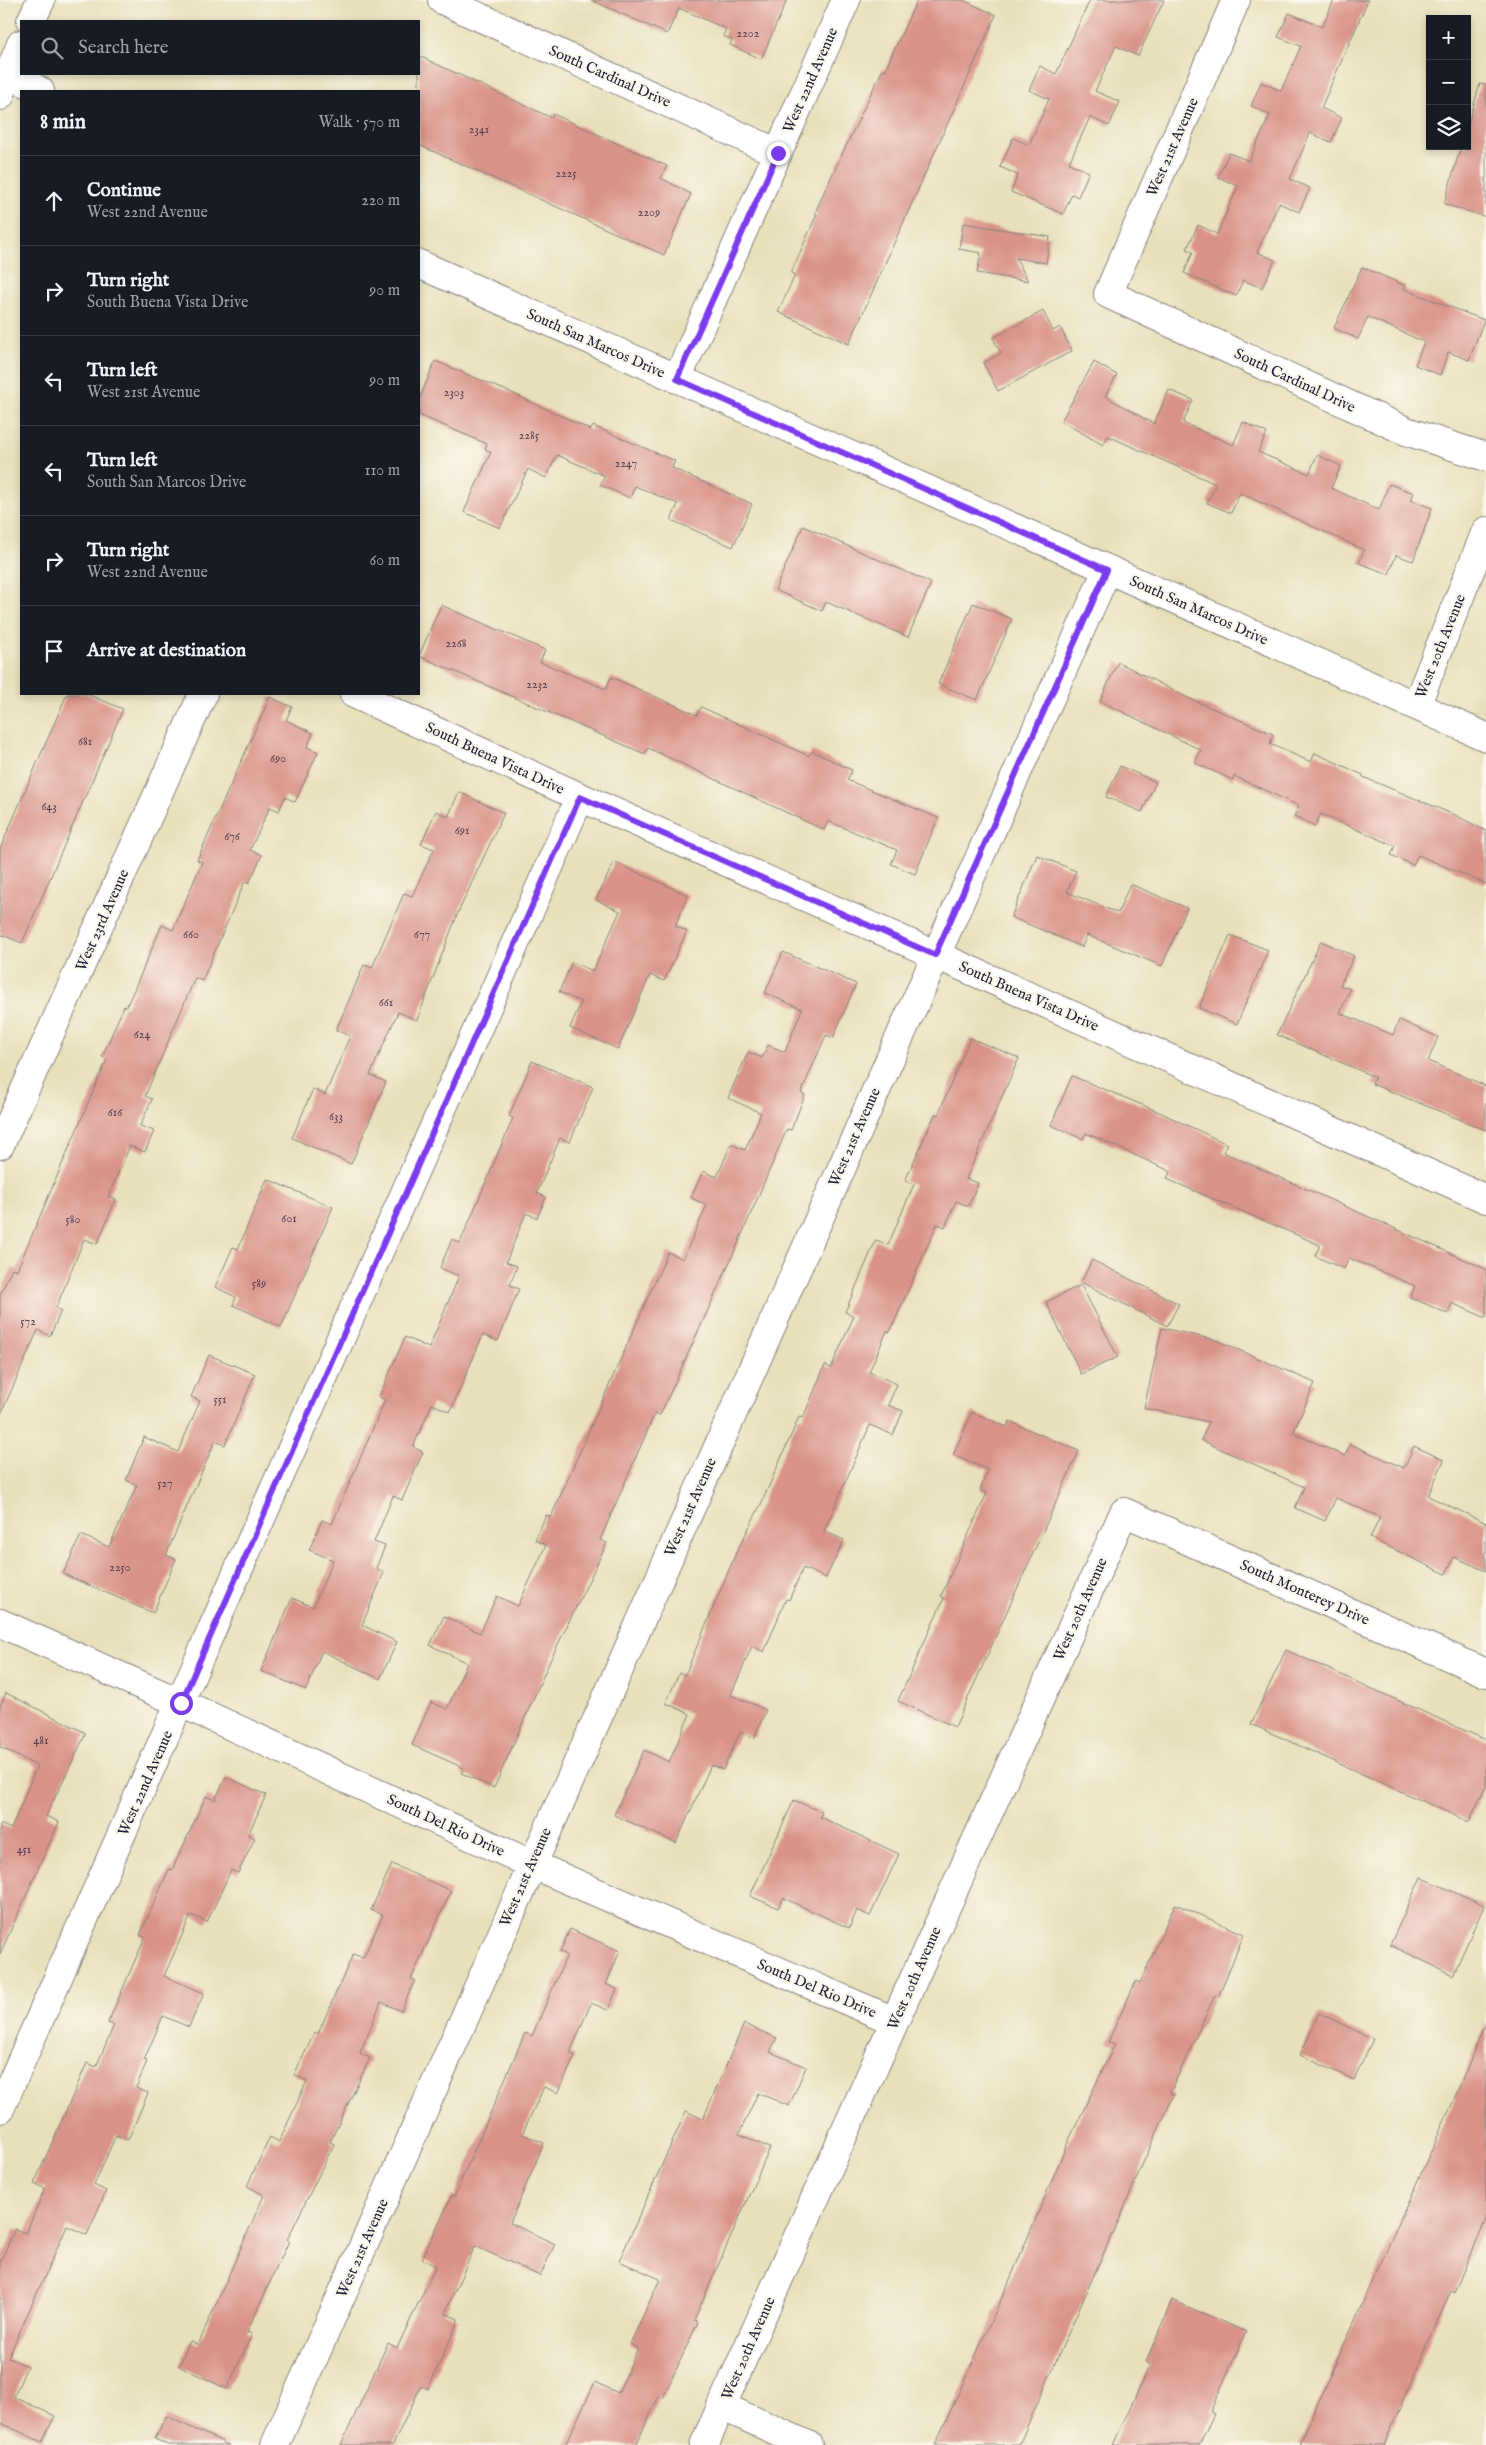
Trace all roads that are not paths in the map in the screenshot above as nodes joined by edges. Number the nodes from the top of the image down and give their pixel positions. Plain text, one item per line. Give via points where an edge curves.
1 (41, 0) edge
2 (442, 0) edge
3 (846, 0) edge
4 (1236, 0) edge
5 (31, 20) edge
6 (20, 46) edge
7 (4, 84) edge
8 (35, 90) edge
9 (778, 153) junction
10 (420, 264) edge
11 (1108, 294) joint
12 (677, 379) junction
13 (1486, 457) edge
14 (1486, 531) edge
15 (1107, 570) junction
16 (204, 695) edge
17 (356, 695) edge
18 (1416, 706) junction
19 (1486, 737) edge
20 (580, 797) junction
21 (935, 955) junction
22 (0, 1145) edge
23 (1486, 1199) edge
24 (1124, 1512) joint
25 (0, 1623) edge
26 (1486, 1673) edge
27 (181, 1703) junction
28 (531, 1864) junction
29 (894, 2021) junction
30 (0, 2110) edge
31 (721, 2406) junction
32 (275, 2445) edge
33 (704, 2445) edge
34 (808, 2445) edge

1 - 5 street
2 - 9 street, South Cardinal Drive
3 - 9 street, West 22nd Avenue
4 - 11 street, West 21st Avenue
6 - 7 street
7 - 8 street
9 - 12 street, West 22nd Avenue
10 - 12 street, South San Marcos Drive
11 - 13 street, South Cardinal Drive via 1406,431
12 - 15 street, South San Marcos Drive
14 - 18 street, West 20th Avenue
15 - 18 street, South San Marcos Drive
15 - 21 street, West 21st Avenue
16 - 22 street, West 23rd Avenue
17 - 20 street, South Buena Vista Drive
18 - 19 street, South San Marcos Drive
20 - 21 street, South Buena Vista Drive
20 - 27 street, West 22nd Avenue
21 - 23 street, South Buena Vista Drive
21 - 28 street, West 21st Avenue
24 - 26 street, South Monterey Drive
24 - 29 street, West 20th Avenue
25 - 27 street, South Del Rio Drive
27 - 28 street, South Del Rio Drive
27 - 30 street, West 22nd Avenue
28 - 29 street, South Del Rio Drive
28 - 32 street, West 21st Avenue
29 - 31 street, West 20th Avenue
31 - 33 street, West 20th Avenue
31 - 34 street

